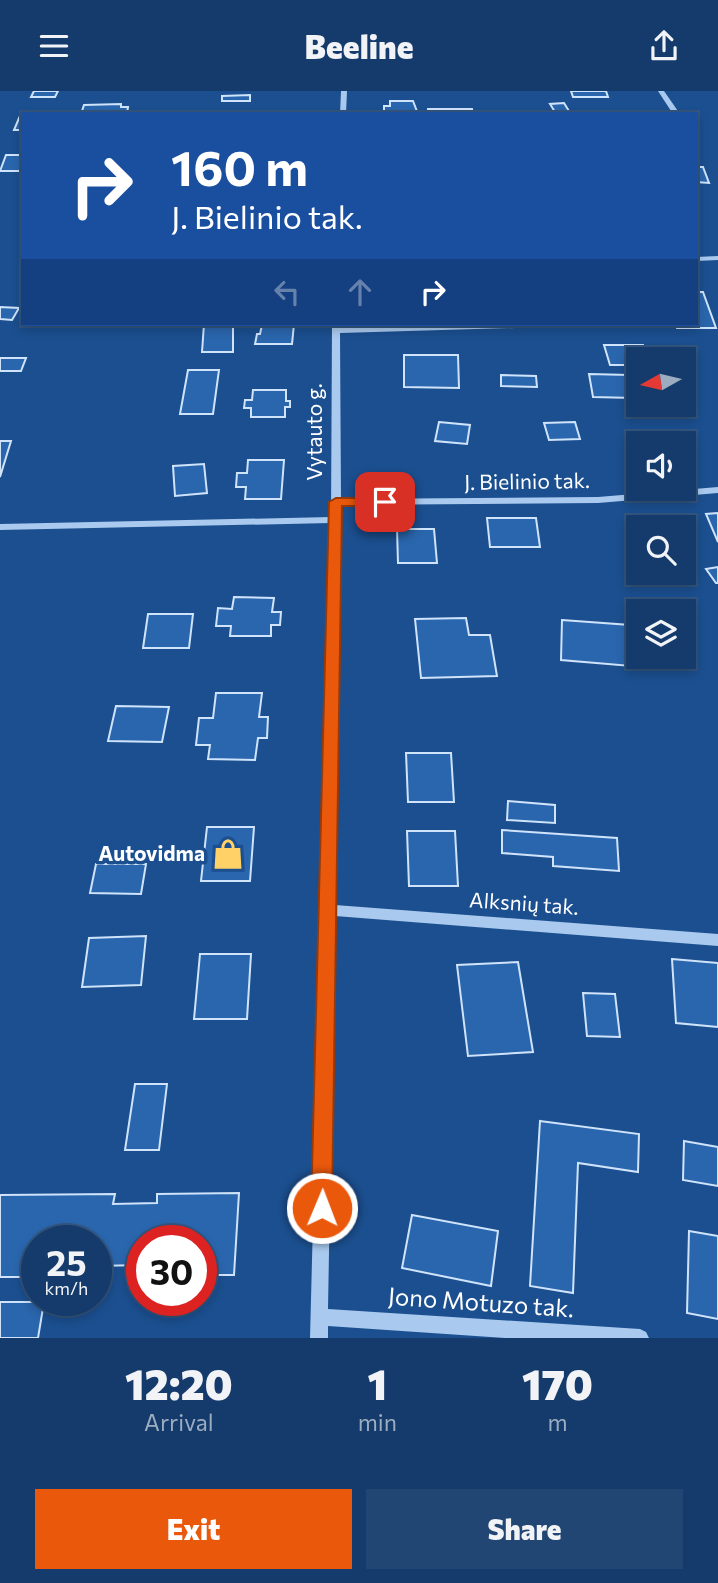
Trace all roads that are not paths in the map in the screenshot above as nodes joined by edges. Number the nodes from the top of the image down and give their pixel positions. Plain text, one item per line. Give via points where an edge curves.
1 (344, 91) edge
2 (661, 91) edge
3 (343, 112) edge
4 (676, 112) edge
5 (718, 258) edge
6 (698, 259) edge
7 (406, 326) edge
8 (336, 327) edge
9 (718, 490) edge
10 (336, 502) junction
11 (336, 520) junction
12 (0, 527) edge
13 (328, 910) junction
14 (718, 940) edge
15 (320, 1317) junction
16 (319, 1338) edge
17 (640, 1338) edge

1 - 3 street
2 - 4 street
5 - 6 street
7 - 8 street
8 - 10 street, Vytauto g.
9 - 10 street, J. Bielinio tak. via 598,500
10 - 11 street, Vytauto g.
11 - 12 street
11 - 13 street, Vytauto g.
13 - 14 street, Alksnių tak.
13 - 15 street, Vytauto g.
15 - 16 street, Vytauto g.
15 - 17 street, Jono Motuzo tak.

